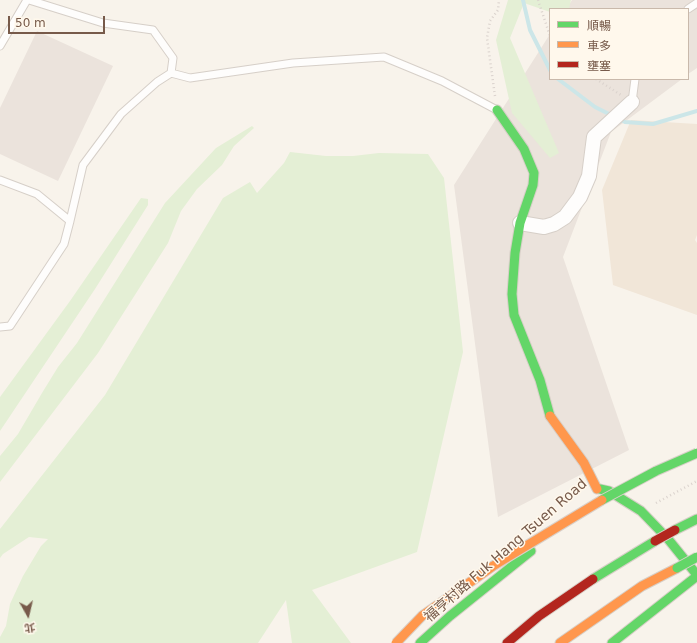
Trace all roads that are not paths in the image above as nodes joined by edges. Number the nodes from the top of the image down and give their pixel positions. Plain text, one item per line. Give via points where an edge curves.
1 (28, 0) edge
2 (0, 46) edge
3 (171, 73) junction
4 (635, 80) edge
5 (632, 102) joint
6 (497, 110) joint
7 (0, 180) edge
8 (70, 221) junction
9 (520, 223) junction
10 (0, 327) edge
11 (697, 453) edge
12 (591, 494) junction
13 (697, 519) edge
14 (697, 558) edge
15 (694, 578) edge
16 (396, 643) edge
17 (420, 643) edge
18 (507, 643) edge
19 (560, 643) edge
20 (612, 643) edge

1 - 2 lane
1 - 3 lane via 103,24 153,30 173,58
3 - 6 lane via 190,78 293,63 384,57 442,81
3 - 8 lane via 121,114 83,165
4 - 5 lane
5 - 9 street via 594,137 589,176 580,197 565,217 544,227
6 - 9 main road via 524,149 534,173 533,185
7 - 8 lane via 37,194
8 - 10 lane via 64,244 14,320 10,326
9 - 12 main road via 512,294 514,315 540,380 550,415 584,463
11 - 16 main road, bridge via 613,494 493,566 427,612
12 - 15 main road, 福亨村路 Fuk Hang Tsuen Road via 609,490 641,511 668,539
12 - 17 main road, 福亨村路 Fuk Hang Tsuen Road via 551,533
13 - 18 main road, bridge via 588,582 539,616
14 - 19 main road, bridge via 642,586
15 - 20 main road

